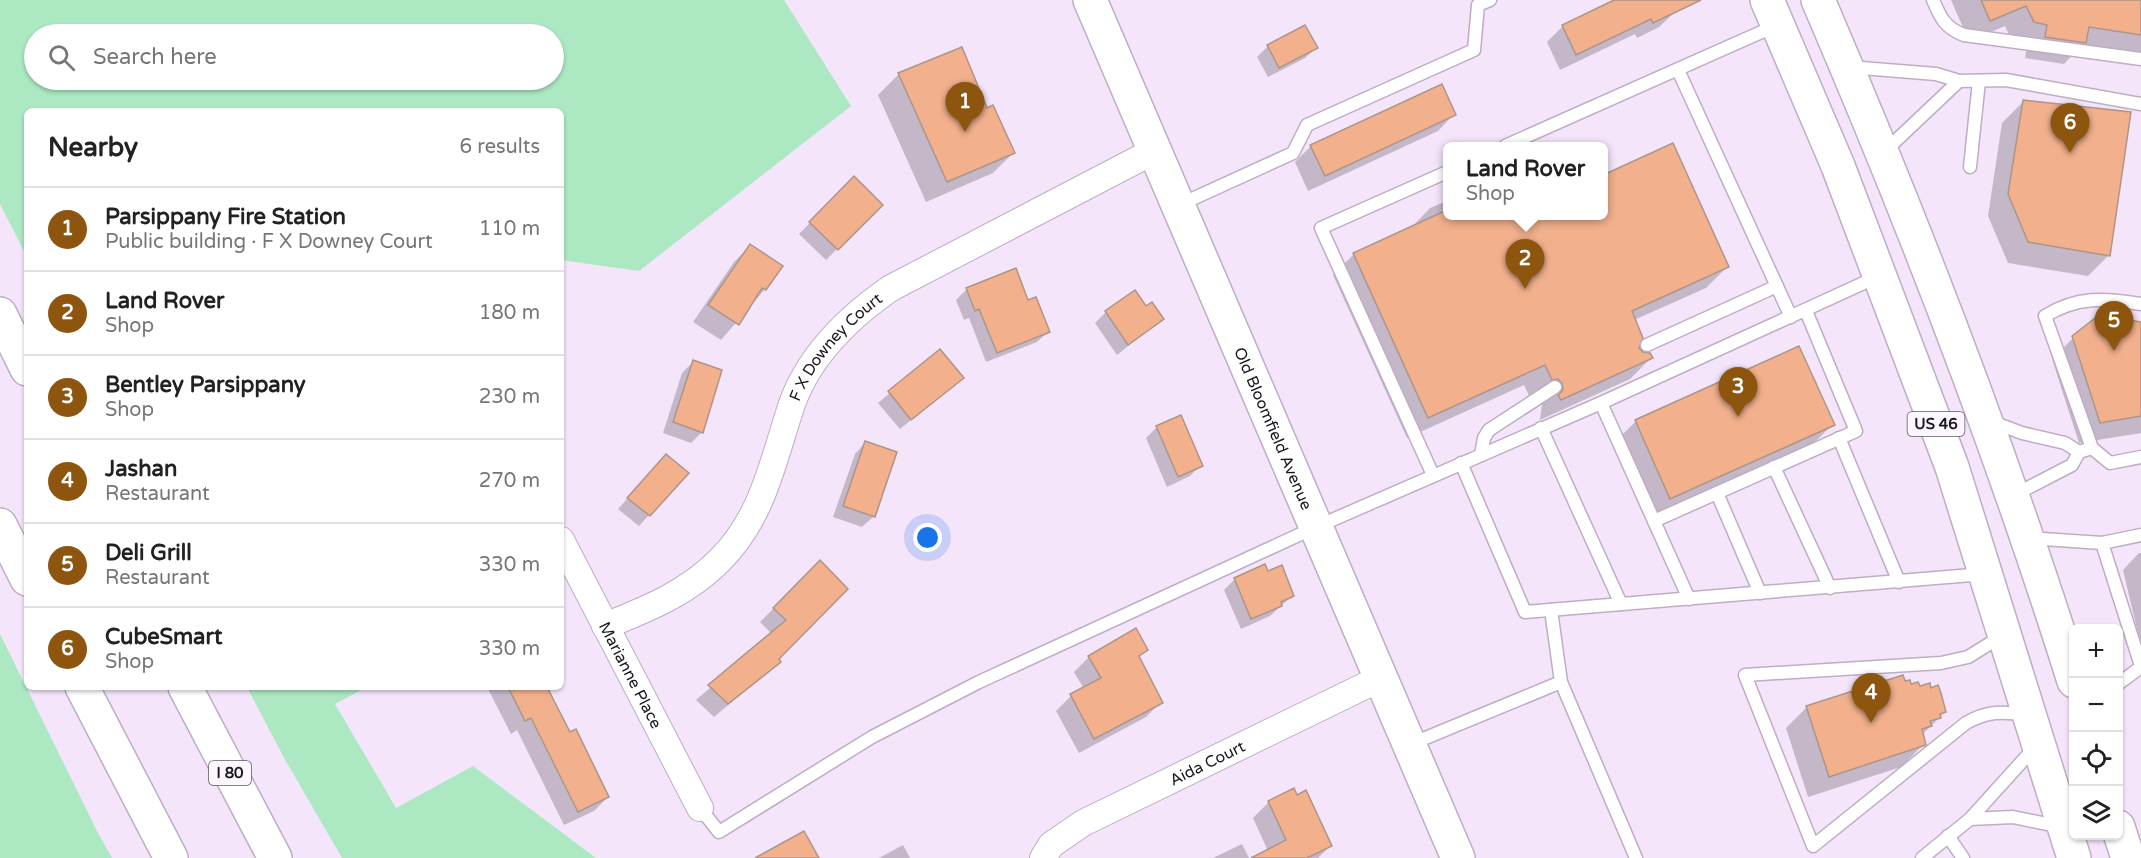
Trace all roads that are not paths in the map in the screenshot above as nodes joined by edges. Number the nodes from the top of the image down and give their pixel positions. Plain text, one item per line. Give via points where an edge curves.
1 (1090, 0) edge
2 (1490, 0) edge
3 (1818, 0) edge
4 (1933, 0) edge
5 (1773, 12) edge
6 (2141, 59) edge
7 (1847, 67) junction
8 (1678, 70) junction
9 (1959, 81) junction
10 (1979, 81) junction
11 (2141, 104) edge
12 (1516, 142) edge
13 (1154, 151) junction
14 (1882, 154) junction
15 (1970, 167) dead end
16 (1443, 174) edge
17 (1177, 206) junction
18 (1881, 275) junction
19 (1777, 286) junction
20 (2141, 304) edge
21 (1806, 311) junction
22 (0, 314) edge
23 (1791, 317) junction
24 (1647, 345) dead end
25 (24, 363) edge
26 (1555, 387) dead end
27 (1601, 403) junction
28 (1987, 420) junction
29 (1541, 428) junction
30 (1839, 438) junction
31 (2092, 448) junction
32 (2079, 452) junction
33 (1480, 455) junction
34 (2141, 457) edge
35 (1461, 463) junction
36 (1774, 467) junction
37 (1433, 475) junction
38 (1717, 493) junction
39 (2014, 495) junction
40 (1654, 521) junction
41 (0, 525) edge
42 (1316, 527) junction
43 (2141, 535) edge
44 (2029, 538) junction
45 (2102, 543) junction
46 (564, 546) edge
47 (24, 573) edge
48 (1986, 574) junction
49 (1899, 582) junction
50 (1830, 588) junction
51 (1760, 593) junction
52 (1689, 599) junction
53 (1621, 604) junction
54 (1551, 610) junction
55 (605, 626) junction
56 (2006, 633) junction
57 (2141, 667) edge
58 (1381, 678) junction
59 (2072, 678) edge
60 (2123, 680) edge
61 (1561, 682) junction
62 (84, 690) edge
63 (188, 690) edge
64 (2035, 729) junction
65 (1410, 745) junction
66 (700, 808) joint
67 (1970, 819) junction
68 (1948, 836) junction
69 (2122, 840) edge
70 (2069, 843) edge
71 (171, 858) edge
72 (275, 858) edge
73 (1043, 858) edge
74 (1458, 858) edge
75 (1636, 858) edge
76 (1922, 858) edge
77 (1963, 858) edge
78 (2128, 858) edge

1 - 13 main road, Old Bloomfield Avenue
2 - 17 lane via 1478,5 1474,50 1307,124 1293,153
3 - 7 main road, US 46
4 - 6 lane via 1942,21 1964,35
5 - 8 lane
5 - 18 main road, US 46
7 - 9 lane via 1936,74
7 - 14 main road, US 46
8 - 12 lane
8 - 19 lane
9 - 10 lane
9 - 14 lane
10 - 11 lane via 2006,80
10 - 15 lane
13 - 17 main road, Old Bloomfield Avenue
13 - 55 street, F X Downey Court via 891,288 864,307 823,348 801,382 772,472 739,538 692,584 664,602
14 - 28 main road, US 46
16 - 37 lane via 1321,228
17 - 42 main road, Old Bloomfield Avenue
18 - 21 lane
18 - 48 main road, US 46 via 1952,466
19 - 23 lane
19 - 24 lane
20 - 31 lane via 2091,299 2045,316
21 - 23 lane
21 - 30 lane via 1856,431
22 - 25 main road
23 - 27 lane
26 - 33 lane via 1489,430
27 - 29 lane
27 - 40 lane
28 - 32 lane via 2022,434 2065,443
28 - 39 main road, US 46
29 - 33 lane
29 - 53 lane
30 - 36 lane
30 - 49 lane
31 - 32 lane
31 - 34 lane via 2109,463
32 - 39 lane via 2072,465
33 - 35 lane
35 - 37 lane
35 - 54 lane via 1525,612
36 - 38 lane
36 - 50 lane
37 - 42 lane
38 - 40 lane
38 - 51 lane
39 - 44 main road, US 46
40 - 52 lane
41 - 47 main road
42 - 58 main road, Old Bloomfield Avenue
42 - 66 lane via 979,682 872,737 719,832
43 - 45 lane
44 - 45 lane
44 - 59 main road, US 46
45 - 57 lane
46 - 55 street, Marianne Place
48 - 49 lane
48 - 56 main road, US 46
49 - 50 lane
50 - 51 lane
51 - 52 lane
52 - 53 lane
53 - 54 lane
54 - 61 lane
55 - 66 street, Marianne Place
56 - 64 main road, US 46
56 - 64 lane via 1968,657 1941,663 1745,675 1813,846 1981,715 2003,711
57 - 60 lane
58 - 65 main road, Old Bloomfield Avenue
58 - 73 street, Aida Court via 1083,823 1051,845
61 - 65 lane
61 - 75 lane
62 - 71 main road
63 - 72 main road, I 80
64 - 67 lane
64 - 70 main road, US 46
65 - 74 main road, Old Bloomfield Avenue
67 - 68 lane
67 - 70 lane via 2013,817
68 - 76 lane
68 - 77 lane
69 - 78 main road

